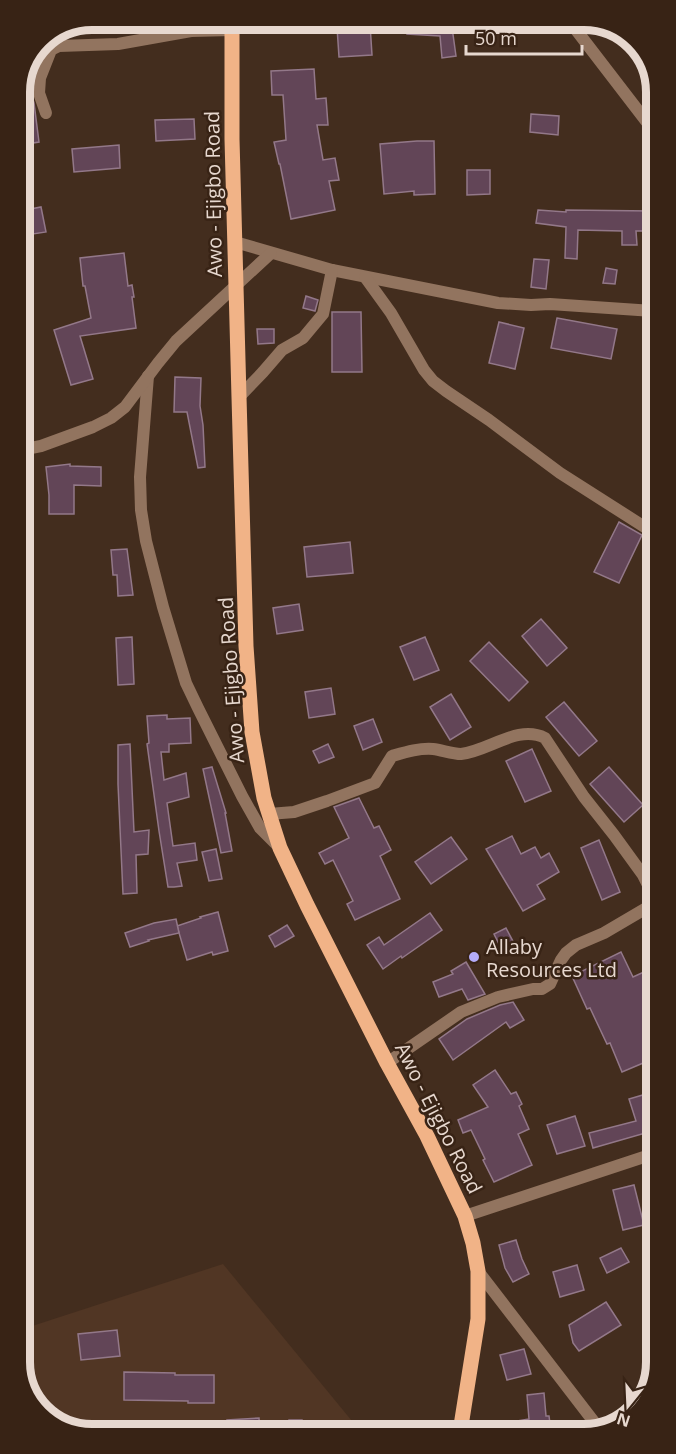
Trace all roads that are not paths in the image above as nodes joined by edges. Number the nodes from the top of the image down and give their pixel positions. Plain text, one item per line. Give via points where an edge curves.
1 (198, 30) edge
2 (232, 30) edge
3 (572, 30) edge
4 (46, 113) dead end
5 (646, 121) edge
6 (235, 242) junction
7 (271, 253) junction
8 (332, 270) junction
9 (365, 277) junction
10 (236, 286) junction
11 (646, 311) edge
12 (148, 376) junction
13 (239, 397) junction
14 (30, 448) edge
15 (646, 527) edge
16 (269, 814) junction
17 (280, 848) junction
18 (646, 881) edge
19 (646, 908) edge
20 (387, 1063) junction
21 (646, 1156) edge
22 (465, 1216) junction
23 (478, 1271) junction
24 (595, 1423) edge
25 (461, 1424) edge

1 - 4 street via 118,44 59,46 51,50 40,78 39,93
2 - 6 main road, Awo - Ejigbo Road
3 - 5 street
6 - 7 street
6 - 10 main road, Awo - Ejigbo Road
7 - 8 street
7 - 10 street
8 - 9 street
8 - 13 street via 323,314 303,338 282,350
9 - 11 street via 498,303
9 - 15 street via 424,370 446,392 560,473
10 - 12 street via 176,341
10 - 13 main road, Awo - Ejigbo Road
12 - 14 street via 125,407 111,418
12 - 17 street via 141,510 163,607 186,683 198,708 260,828
13 - 16 main road, Awo - Ejigbo Road via 252,732
16 - 17 main road, Awo - Ejigbo Road
16 - 18 street via 294,812 375,783 392,756 434,749 459,754 523,734 538,734 545,738
17 - 20 main road, Awo - Ejigbo Road
19 - 20 street via 576,945 561,960 550,984 542,989 498,997 460,1012
20 - 22 main road, Awo - Ejigbo Road
21 - 22 street
22 - 23 main road, Awo - Ejigbo Road
23 - 24 street
23 - 25 main road, Awo - Ejigbo Road via 478,1318

